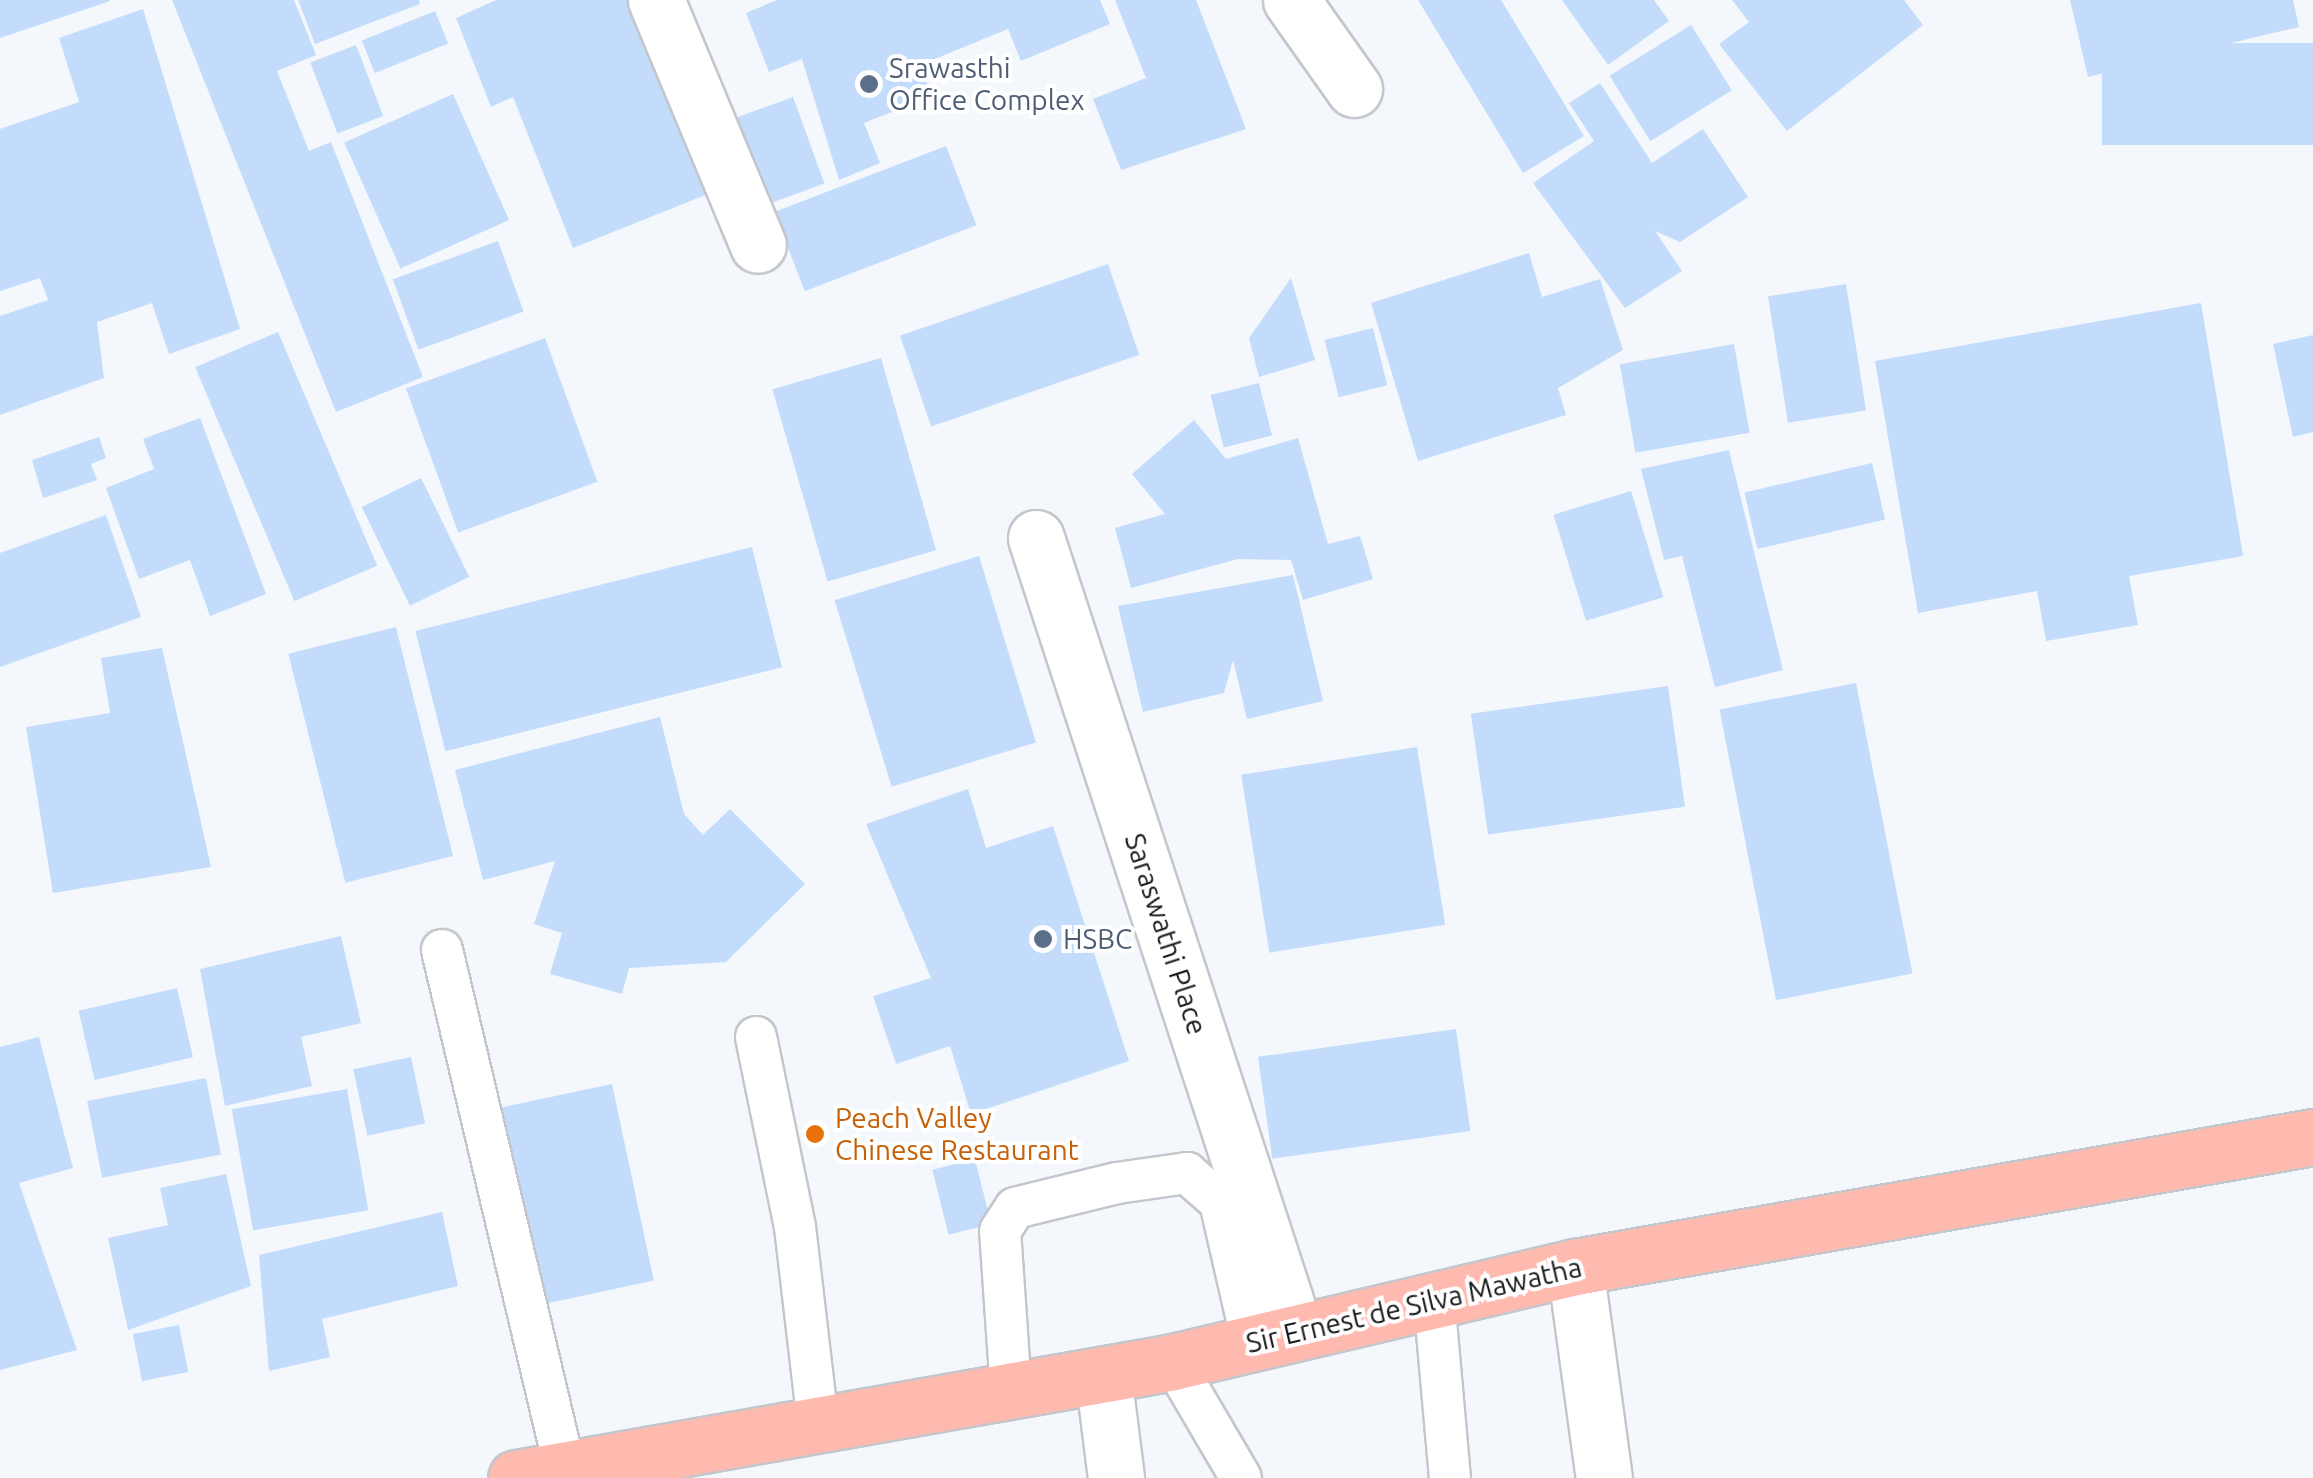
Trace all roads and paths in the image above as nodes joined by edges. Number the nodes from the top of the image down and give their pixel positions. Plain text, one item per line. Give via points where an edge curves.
1 (656, 0) edge
2 (1291, 0) edge
3 (1354, 90) dead end
4 (758, 245) dead end
5 (1036, 538) dead end
6 (442, 950) dead end
7 (756, 1037) dead end
8 (2313, 1137) edge
9 (1575, 1266) junction
10 (1434, 1299) junction
11 (1274, 1336) junction
12 (1173, 1362) junction
13 (1104, 1375) junction
14 (1011, 1391) junction
15 (818, 1422) junction
16 (540, 1471) edge
17 (1116, 1478) edge
18 (1241, 1478) edge
19 (1450, 1478) edge
20 (1604, 1478) edge

1 - 4 street
2 - 3 street
5 - 11 street, Saraswathi Place
6 - 16 lane
7 - 15 lane via 796,1227
8 - 9 highway, Sir Ernest de Silva Mawatha
9 - 10 highway, Sir Ernest de Silva Mawatha
9 - 20 street
10 - 11 highway, Sir Ernest de Silva Mawatha
10 - 19 lane
11 - 12 highway, Sir Ernest de Silva Mawatha
11 - 14 lane via 1220,1202 1187,1173 1117,1183 1016,1208 1000,1231
12 - 13 highway, Sir Ernest de Silva Mawatha
12 - 18 lane
13 - 14 highway, Sir Ernest de Silva Mawatha
13 - 17 street
14 - 15 highway, Sir Ernest de Silva Mawatha
15 - 16 highway, Sir Ernest de Silva Mawatha

